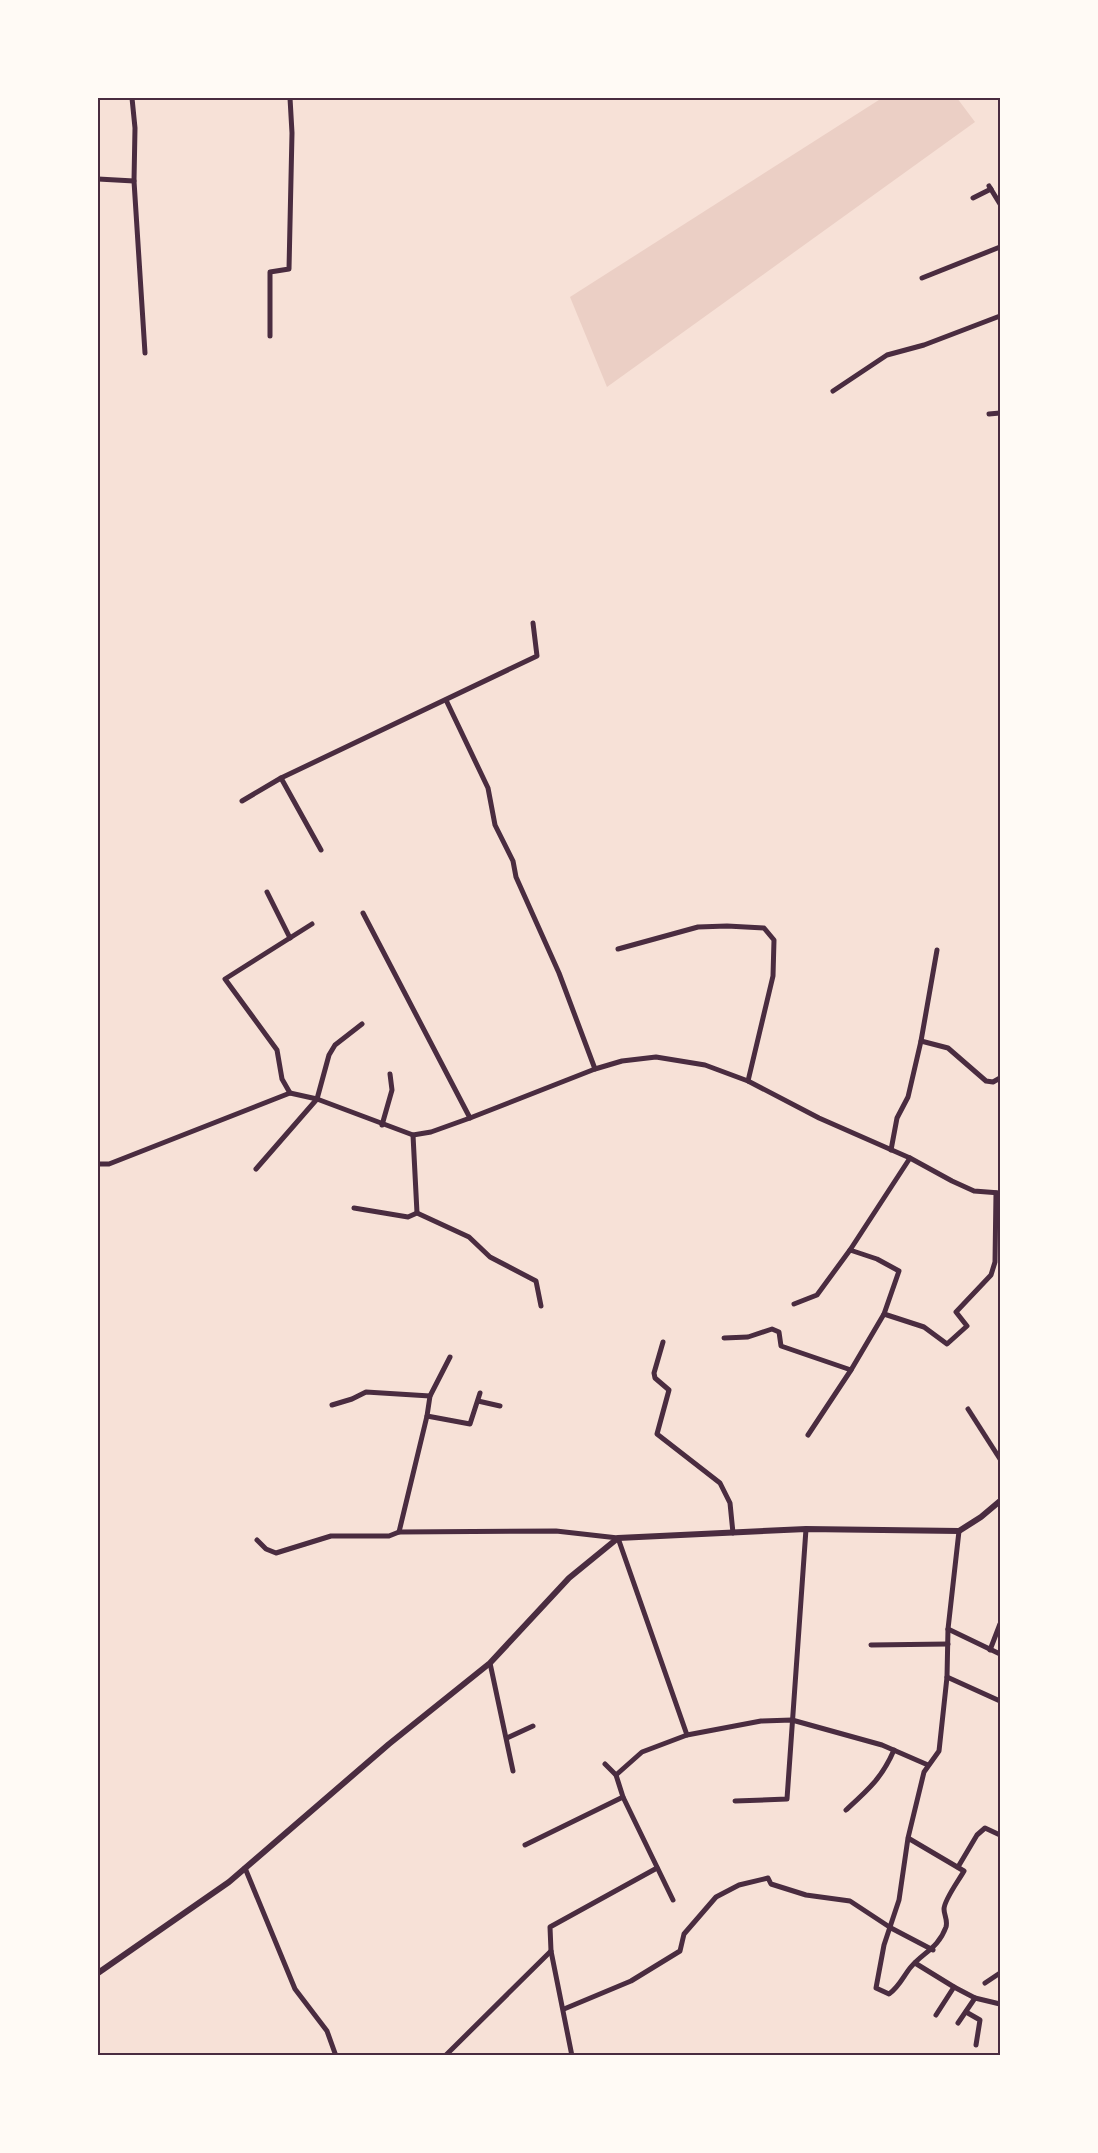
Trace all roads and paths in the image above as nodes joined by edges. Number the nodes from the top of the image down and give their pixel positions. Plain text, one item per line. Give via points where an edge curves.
1 (132, 98) edge
2 (290, 98) edge
3 (98, 179) edge
4 (134, 181) junction
5 (973, 198) dead end
6 (1000, 204) edge
7 (1000, 247) edge
8 (922, 278) dead end
9 (1000, 316) edge
10 (270, 336) dead end
11 (145, 353) dead end
12 (833, 391) dead end
13 (1000, 413) edge
14 (989, 414) dead end
15 (533, 623) dead end
16 (446, 700) junction
17 (281, 778) junction
18 (242, 801) dead end
19 (321, 850) dead end
20 (267, 892) dead end
21 (363, 913) dead end
22 (312, 924) dead end
23 (290, 938) junction
24 (618, 949) dead end
25 (937, 951) dead end
26 (362, 1024) dead end
27 (921, 1041) junction
28 (595, 1070) junction
29 (390, 1074) dead end
30 (1000, 1078) edge
31 (748, 1081) junction
32 (290, 1093) junction
33 (317, 1099) junction
34 (470, 1118) junction
35 (382, 1125) junction
36 (413, 1135) junction
37 (891, 1149) junction
38 (910, 1158) junction
39 (98, 1164) edge
40 (256, 1169) dead end
41 (998, 1193) edge
42 (354, 1208) dead end
43 (417, 1213) junction
44 (850, 1250) junction
45 (794, 1304) dead end
46 (541, 1306) dead end
47 (884, 1314) junction
48 (724, 1338) dead end
49 (663, 1342) dead end
50 (450, 1357) dead end
51 (851, 1370) junction
52 (480, 1393) dead end
53 (430, 1396) junction
54 (478, 1401) junction
55 (332, 1405) dead end
56 (500, 1406) dead end
57 (968, 1409) dead end
58 (428, 1416) junction
59 (808, 1435) dead end
60 (1000, 1459) edge
61 (1000, 1501) edge
62 (806, 1529) junction
63 (959, 1531) junction
64 (399, 1532) junction
65 (733, 1533) junction
66 (618, 1538) junction
67 (257, 1540) dead end
68 (1000, 1624) edge
69 (948, 1629) junction
70 (948, 1644) junction
71 (870, 1645) dead end
72 (990, 1650) junction
73 (1000, 1654) edge
74 (490, 1663) junction
75 (947, 1677) junction
76 (1000, 1701) edge
77 (792, 1720) junction
78 (533, 1726) dead end
79 (687, 1735) junction
80 (507, 1738) junction
81 (894, 1750) junction
82 (606, 1764) dead end
83 (928, 1765) junction
84 (513, 1771) dead end
85 (616, 1775) junction
86 (623, 1797) junction
87 (735, 1801) dead end
88 (846, 1810) dead end
89 (1000, 1835) edge
90 (908, 1838) junction
91 (525, 1845) dead end
92 (245, 1868) junction
93 (657, 1868) junction
94 (958, 1868) junction
95 (673, 1900) dead end
96 (890, 1927) junction
97 (933, 1950) junction
98 (551, 1951) junction
99 (915, 1963) junction
100 (98, 1973) edge
101 (1000, 1973) edge
102 (985, 1983) dead end
103 (954, 1987) junction
104 (975, 1998) junction
105 (1000, 2004) edge
106 (564, 2009) junction
107 (966, 2012) junction
108 (936, 2015) dead end
109 (958, 2024) dead end
110 (976, 2045) dead end
111 (336, 2055) edge
112 (445, 2055) edge
113 (572, 2055) edge

1 - 4 street
2 - 10 street via 289,269 270,272
3 - 4 street
4 - 11 street
5 - 6 street via 990,188
7 - 8 street
9 - 12 street via 887,355
13 - 14 street
15 - 16 street via 537,656
16 - 17 street
16 - 28 street via 488,788 495,825 559,973
17 - 18 street
17 - 19 street
20 - 23 street
21 - 34 street
22 - 23 street
23 - 32 street via 225,979 277,1050 282,1079
24 - 31 street via 698,927 764,928 774,940 773,976
25 - 27 street
26 - 33 street via 335,1045
27 - 30 street via 948,1048 986,1081
27 - 37 street
28 - 31 street via 622,1061 656,1057 705,1065
28 - 34 street
29 - 35 street via 392,1090
31 - 37 street
32 - 33 street
32 - 39 street via 109,1164
33 - 35 street
33 - 40 street
34 - 36 street
35 - 36 street
36 - 43 street
37 - 38 street
38 - 41 street via 974,1191
38 - 44 street
41 - 47 street via 991,1275 956,1312 967,1326 947,1344 924,1327
42 - 43 street via 408,1217
43 - 46 street via 470,1237 490,1257 536,1281
44 - 45 street via 817,1294
44 - 47 street via 898,1271
47 - 51 street
48 - 51 street via 748,1337 772,1329 779,1332 781,1346
49 - 65 street via 654,1373 669,1390 657,1434 720,1483 730,1503
50 - 53 street
51 - 59 street
52 - 54 street
53 - 55 street via 366,1392
53 - 58 street
54 - 56 street
54 - 58 street via 470,1424
57 - 60 street
58 - 64 street
61 - 63 street
62 - 63 street
62 - 65 street
62 - 77 street
63 - 69 street
64 - 66 street via 556,1532
64 - 67 street via 389,1536 331,1536 276,1553
65 - 66 street
66 - 74 street via 569,1578
66 - 79 street
68 - 72 street
69 - 70 street
69 - 72 street
70 - 71 street
70 - 75 street
72 - 73 street
74 - 80 street
74 - 92 street via 388,1744
75 - 76 street
75 - 83 street via 939,1751
77 - 79 street via 761,1721
77 - 81 street
77 - 87 street via 787,1799
78 - 80 street
79 - 85 street via 642,1752
80 - 84 street
81 - 83 street
81 - 88 street via 886,1770
82 - 85 street
83 - 90 street
85 - 86 street
86 - 91 street
86 - 93 street
89 - 94 street via 985,1828
90 - 94 street
90 - 96 street via 899,1900
92 - 100 street
92 - 111 street via 296,1989 327,2031
93 - 95 street
93 - 98 street via 550,1928
94 - 97 street via 964,1871 946,1902 946,1927
96 - 97 street
96 - 99 street via 876,1988 890,1994
96 - 106 street via 850,1901 806,1895 771,1884 768,1878 758,1880 716,1897 684,1934 680,1951 631,1981
97 - 99 street
98 - 106 street
98 - 112 street
99 - 103 street
101 - 102 street
103 - 104 street
103 - 108 street
104 - 105 street
104 - 107 street
106 - 113 street
107 - 109 street
107 - 110 street via 980,2020

